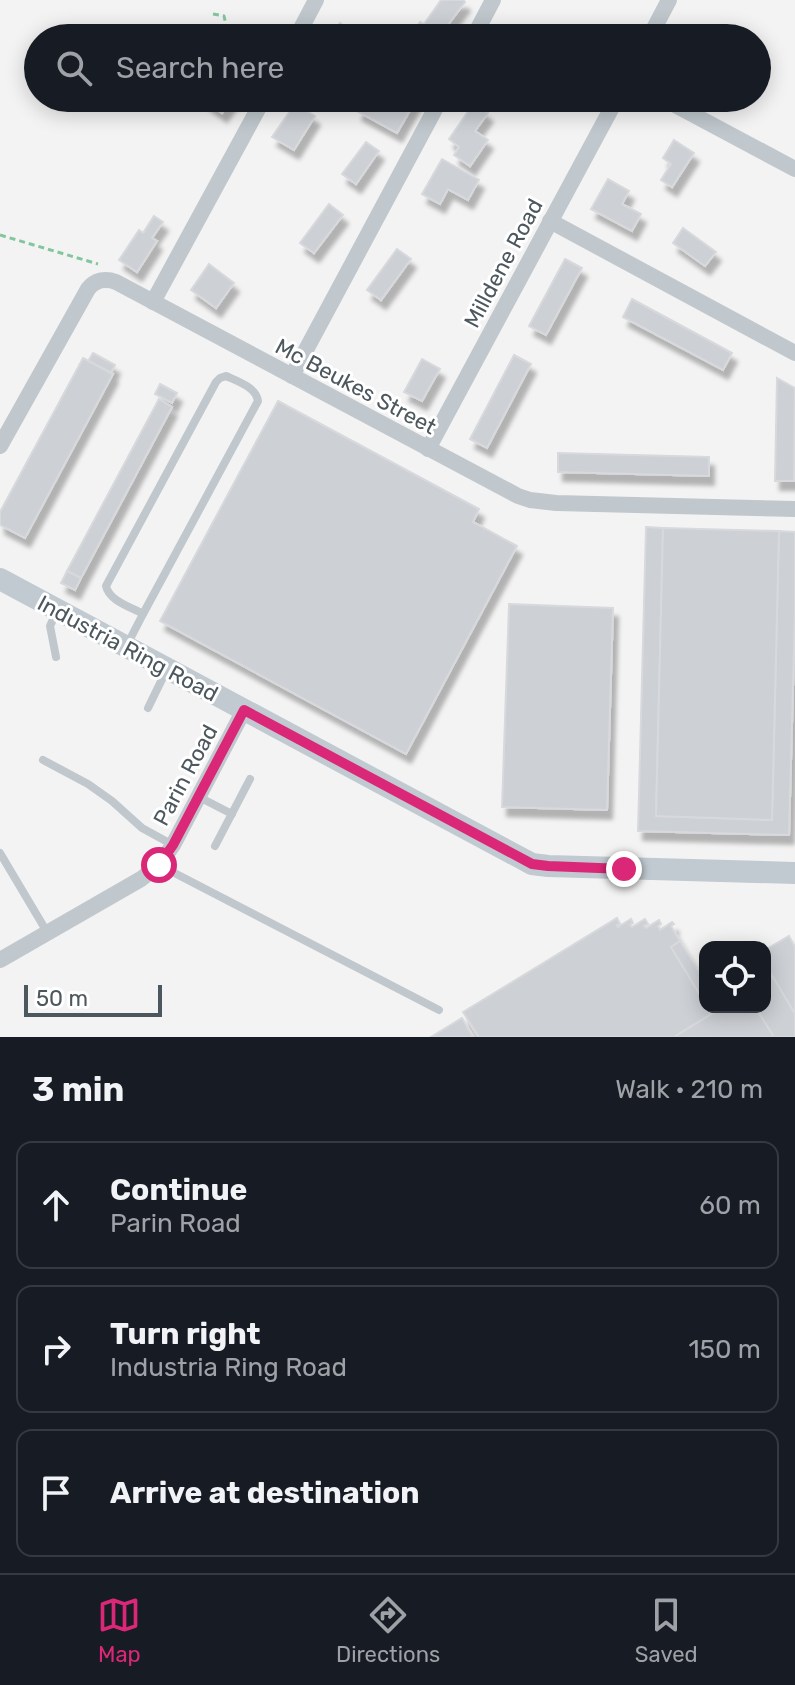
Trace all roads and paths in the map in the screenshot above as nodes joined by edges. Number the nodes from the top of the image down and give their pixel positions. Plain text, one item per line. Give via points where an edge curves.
1 (316, 0) edge
2 (493, 0) edge
3 (669, 0) edge
4 (213, 14) dead end
5 (226, 24) edge
6 (303, 24) edge
7 (480, 24) edge
8 (656, 24) edge
9 (256, 112) edge
10 (433, 112) edge
11 (609, 112) edge
12 (688, 112) edge
13 (795, 169) edge
14 (550, 221) junction
15 (0, 235) edge
16 (105, 268) dead end
17 (153, 302) junction
18 (795, 353) edge
19 (292, 376) junction
20 (0, 446) edge
21 (428, 449) junction
22 (795, 509) edge
23 (0, 579) edge
24 (58, 610) junction
25 (143, 614) junction
26 (126, 647) junction
27 (56, 657) dead end
28 (167, 669) junction
29 (148, 708) dead end
30 (244, 710) junction
31 (43, 760) dead end
32 (250, 779) dead end
33 (199, 796) junction
34 (232, 814) junction
35 (173, 845) junction
36 (215, 846) dead end
37 (0, 853) edge
38 (159, 865) junction
39 (795, 873) edge
40 (47, 932) junction
41 (0, 960) edge
42 (439, 1010) dead end

1 - 6 street
2 - 7 street
3 - 8 street
4 - 5 path via 224,16
9 - 17 street
10 - 19 street
11 - 14 street, Milldene Road
12 - 13 street
14 - 18 street
14 - 21 street, Milldene Road
15 - 16 path
17 - 19 street, Mc Beukes Street
17 - 20 street, Mc Beukes Street via 110,280 90,286
19 - 21 street, Mc Beukes Street
21 - 22 street, Mc Beukes Street via 518,496 544,502
23 - 24 street, Industria Ring Road
24 - 26 street, Industria Ring Road
24 - 27 lane via 50,626
25 - 25 lane via 109,595 106,586 216,382 226,376 252,390 258,401
25 - 26 lane
26 - 28 street, Industria Ring Road
28 - 29 lane
28 - 30 street, Industria Ring Road
30 - 33 street, Parin Road
30 - 39 street, Industria Ring Road via 532,864
31 - 35 lane via 88,784 142,828
32 - 34 lane
33 - 34 lane
33 - 35 street, Parin Road
34 - 36 lane
35 - 38 street, Parin Road
37 - 40 lane
38 - 40 street, Parin Road
38 - 42 lane
40 - 41 street, Parin Road

